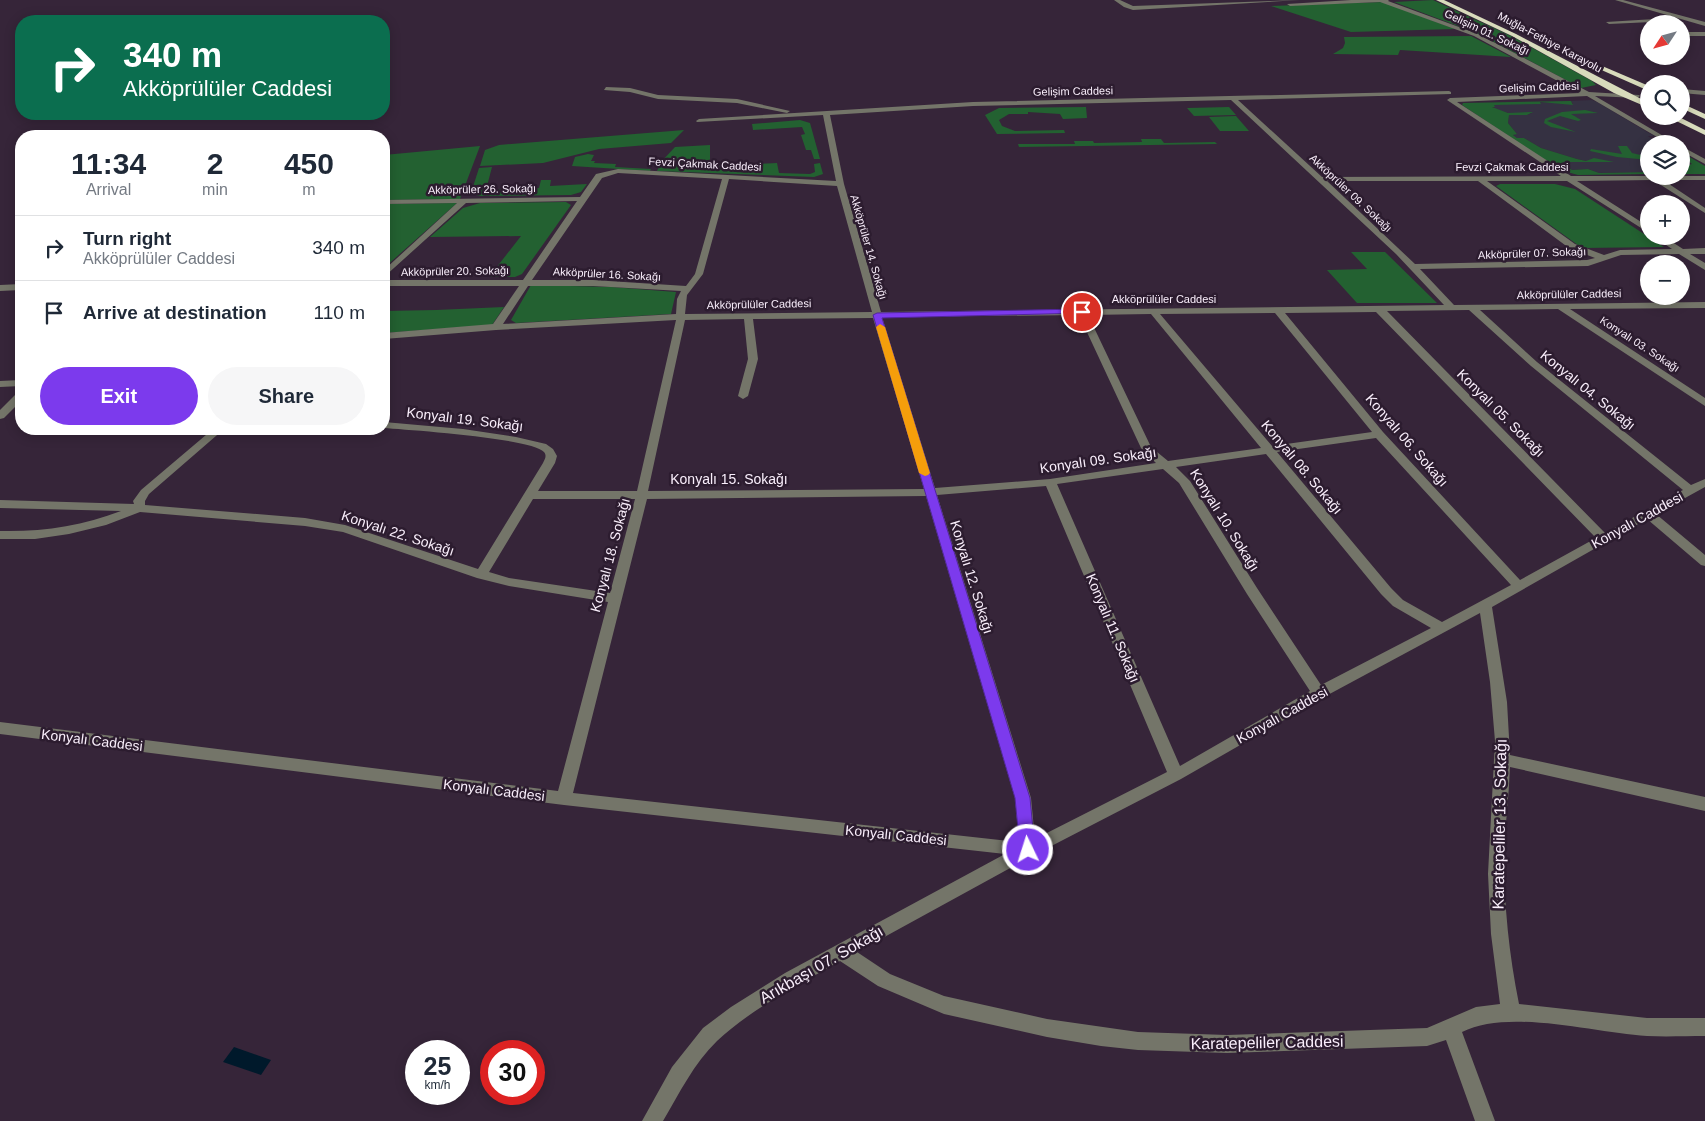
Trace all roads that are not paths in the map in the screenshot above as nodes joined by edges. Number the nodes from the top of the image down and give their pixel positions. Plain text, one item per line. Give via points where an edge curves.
1 (1116, 0) edge
2 (1298, 0) edge
3 (1307, 0) edge
4 (1381, 0) edge
5 (1396, 0) edge
6 (1439, 0) edge
7 (1449, 0) edge
8 (1617, 0) edge
9 (1255, 1) edge
10 (1327, 1) edge
11 (1313, 3) junction
12 (1671, 15) edge
13 (1690, 20) edge
14 (1690, 20) edge
15 (1705, 20) edge
16 (1640, 21) edge
17 (1609, 22) dead end
18 (1705, 24) edge
19 (1690, 34) edge
20 (1705, 34) edge
21 (1551, 46) dead end
22 (1559, 50) dead end
23 (1640, 85) edge
24 (1640, 86) edge
25 (1614, 88) junction
26 (606, 89) dead end
27 (1581, 90) junction
28 (1690, 91) edge
29 (1705, 93) edge
30 (1589, 95) junction
31 (1627, 96) junction
32 (1637, 96) joint
33 (1231, 97) junction
34 (1449, 97) junction
35 (1640, 102) edge
36 (1690, 110) edge
37 (826, 112) junction
38 (803, 114) junction
39 (1705, 118) edge
40 (699, 121) dead end
41 (1689, 125) edge
42 (1705, 133) edge
43 (1658, 135) edge
44 (1690, 153) edge
45 (1705, 162) edge
46 (726, 176) junction
47 (1568, 178) junction
48 (1640, 178) edge
49 (1690, 178) edge
50 (1705, 178) edge
51 (1319, 179) junction
52 (1480, 179) junction
53 (840, 184) junction
54 (1665, 185) edge
55 (582, 199) junction
56 (464, 201) junction
57 (390, 202) edge
58 (1705, 211) edge
59 (1640, 225) edge
60 (1671, 245) edge
61 (1680, 251) junction
62 (1705, 251) edge
63 (1603, 258) junction
64 (1413, 267) junction
65 (1705, 267) edge
66 (390, 269) edge
67 (527, 282) junction
68 (390, 283) edge
69 (0, 288) edge
70 (15, 288) edge
71 (686, 290) junction
72 (1705, 305) edge
73 (1560, 307) junction
74 (1378, 308) junction
75 (1452, 308) junction
76 (1472, 308) junction
77 (1278, 310) junction
78 (1153, 311) junction
79 (1082, 312) junction
80 (877, 315) junction
81 (748, 316) junction
82 (681, 317) junction
83 (496, 327) junction
84 (390, 336) edge
85 (15, 383) edge
86 (0, 384) edge
87 (743, 396) dead end
88 (15, 401) edge
89 (1705, 402) edge
90 (0, 416) edge
91 (390, 426) edge
92 (1380, 434) junction
93 (212, 435) edge
94 (1268, 451) junction
95 (1167, 465) junction
96 (1050, 482) junction
97 (1705, 482) edge
98 (1690, 490) junction
99 (931, 492) junction
100 (642, 494) junction
101 (528, 495) junction
102 (0, 504) edge
103 (140, 508) junction
104 (1648, 514) junction
105 (0, 535) edge
106 (1604, 539) junction
107 (1705, 562) edge
108 (481, 575) junction
109 (1519, 586) junction
110 (614, 598) junction
111 (1485, 605) junction
112 (1441, 628) junction
113 (1319, 693) junction
114 (0, 728) edge
115 (1503, 759) junction
116 (1176, 775) junction
117 (564, 799) junction
118 (1705, 804) edge
119 (1028, 850) junction
120 (841, 952) junction
121 (1511, 1012) junction
122 (1705, 1027) edge
123 (1451, 1030) junction
124 (652, 1121) edge
125 (1485, 1121) edge

1 - 9 street via 1133,8
2 - 9 street
3 - 11 street
4 - 5 street
4 - 10 street
4 - 27 street, Gelişim 01. Sokağı via 1465,30
6 - 25 highway, Muğla-Fethiye Karayolu
7 - 21 highway, Muğla-Fethiye Karayolu
8 - 12 street
9 - 11 street via 1268,5
10 - 11 street
13 - 15 street
14 - 18 street
16 - 17 street
19 - 20 street
22 - 23 highway, Muğla-Fethiye Karayolu
24 - 25 highway
25 - 27 street, Gelişim Caddesi
25 - 31 highway, Muğla-Fethiye Karayolu
25 - 32 highway
26 - 38 street via 630,90 658,97 737,102
27 - 30 street, Gelişim 01. Sokağı
27 - 34 street, Gelişim Caddesi
28 - 29 street
30 - 31 street, Gelişim Caddesi
30 - 34 street, Gelişim Caddesi
30 - 43 street, Gelişim 01. Sokağı
31 - 32 street, Gelişim Caddesi
31 - 35 highway, Muğla-Fethiye Karayolu
33 - 34 street, Gelişim Caddesi
33 - 37 street, Gelişim Caddesi via 973,104
33 - 51 street, Akköprüler 09. Sokağı
34 - 47 street
36 - 39 highway
37 - 38 street, Gelişim Caddesi
37 - 53 street, Akköprüler 14. Sokağı
38 - 40 street, Gelişim Caddesi
41 - 42 highway
44 - 45 street
46 - 53 street, Fevzi Çakmak Caddesi
46 - 55 street, Fevzi Çakmak Caddesi via 612,172 599,176
46 - 71 street via 699,274
47 - 48 street, Fevzi Çakmak Caddesi
47 - 52 street, Fevzi Çakmak Caddesi
47 - 59 street
49 - 50 street, Fevzi Çakmak Caddesi
51 - 52 street, Fevzi Çakmak Caddesi
51 - 64 street, Akköprüler 09. Sokağı
52 - 63 street via 1572,246
53 - 80 street, Akköprüler 14. Sokağı
54 - 58 street
55 - 56 street, Akköprüler 26. Sokağı
55 - 67 street, Fevzi Çakmak Caddesi
56 - 57 street, Akköprüler 26. Sokağı
56 - 66 street
60 - 61 street
61 - 62 street, Akköprüler 07. Sokağı
61 - 63 street, Akköprüler 07. Sokağı via 1620,253
61 - 65 street
63 - 64 street, Akköprüler 07. Sokağı via 1588,263
64 - 75 street, Akköprüler 09. Sokağı
67 - 68 street, Akköprüler 20. Sokağı
67 - 71 street, Akköprüler 16. Sokağı
67 - 83 street, Fevzi Çakmak Caddesi
69 - 70 street
71 - 82 street, Konyalı 18. Sokağı via 680,299
72 - 73 street, Akköprülüler Caddesi
73 - 76 street, Akköprülüler Caddesi
73 - 89 street, Konyalı 03. Sokağı
74 - 75 street, Akköprülüler Caddesi
74 - 77 street, Akköprülüler Caddesi
74 - 106 street, Konyalı 05. Sokağı
75 - 76 street, Akköprülüler Caddesi
76 - 98 street, Konyalı 04. Sokağı via 1571,395
77 - 78 street, Akköprülüler Caddesi
77 - 92 street, Konyalı 06. Sokağı
78 - 79 street, Akköprülüler Caddesi
78 - 94 street, Konyalı 08. Sokağı
79 - 80 street, Akköprülüler Caddesi
79 - 95 street, Konyalı 10. Sokağı via 1146,448
80 - 81 street, Akköprülüler Caddesi
80 - 99 street, Konyalı 12. Sokağı
81 - 82 street, Akköprülüler Caddesi
81 - 87 street via 753,359
82 - 83 street, Akköprülüler Caddesi
82 - 100 street, Konyalı 18. Sokağı
83 - 84 street, Akköprülüler Caddesi
85 - 86 street
88 - 90 street
91 - 101 street, Konyalı 19. Sokağı via 463,432 542,446 551,456
92 - 94 street, Konyalı 09. Sokağı
92 - 109 street, Konyalı 06. Sokağı
93 - 103 street via 145,492 139,501
94 - 95 street, Konyalı 09. Sokağı
94 - 112 street, Konyalı 08. Sokağı via 1386,591 1398,603
95 - 96 street, Konyalı 09. Sokağı
95 - 113 street, Konyalı 10. Sokağı via 1184,481
96 - 99 street, Konyalı 09. Sokağı
96 - 116 street, Konyalı 11. Sokağı
97 - 98 street, Konyalı Caddesi
98 - 104 street, Konyalı Caddesi
99 - 100 street, Konyalı 15. Sokağı
99 - 119 street, Konyalı 12. Sokağı via 1023,798
100 - 101 street, Konyalı 15. Sokağı
100 - 110 street, Konyalı 18. Sokağı
101 - 108 street
102 - 103 street, Konyalı 22. Sokağı
103 - 105 street via 71,531
103 - 108 street, Konyalı 22. Sokağı via 229,514 336,528
104 - 106 street, Konyalı Caddesi
104 - 107 street
106 - 109 street, Konyalı Caddesi
108 - 110 street, Konyalı 22. Sokağı via 523,585
109 - 111 street, Konyalı Caddesi
110 - 117 street, Konyalı 18. Sokağı
111 - 112 street, Konyalı Caddesi
111 - 115 street, Karatepeliler 13. Sokağı
112 - 113 street, Konyalı Caddesi
113 - 116 street, Konyalı Caddesi
114 - 117 street, Konyalı Caddesi
115 - 118 street
115 - 121 street, Karatepeliler 13. Sokağı via 1496,904 1502,970
116 - 119 street, Konyalı Caddesi
117 - 119 street, Konyalı Caddesi
119 - 120 street, Arıkbaşı 07. Sokağı
120 - 123 street, Karatepeliler Caddesi via 884,980 944,1005 1047,1028 1138,1042 1236,1044 1394,1039 1427,1037
120 - 124 street, Arıkbaşı 07. Sokağı via 791,979 710,1035 679,1074
121 - 122 street, Karatepeliler Caddesi via 1647,1027
121 - 123 street, Karatepeliler Caddesi via 1472,1018
123 - 125 street

